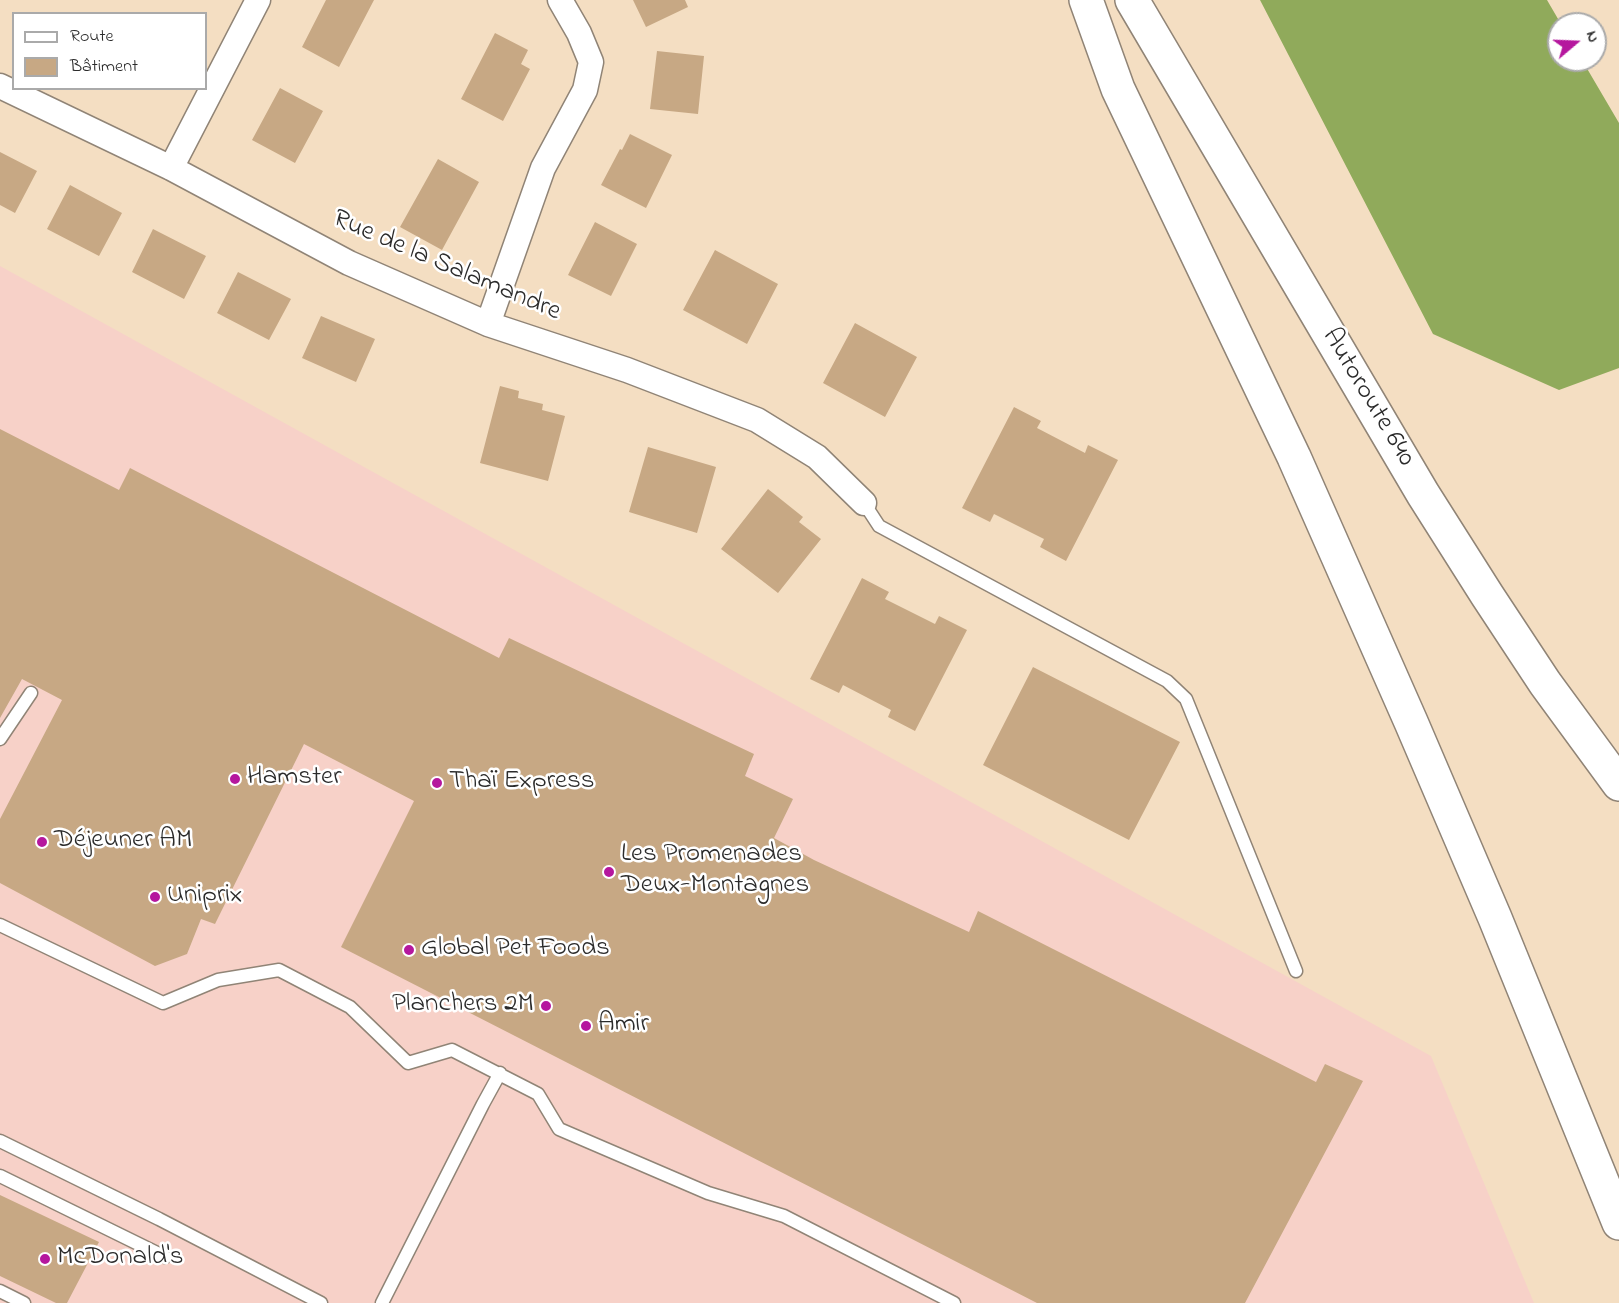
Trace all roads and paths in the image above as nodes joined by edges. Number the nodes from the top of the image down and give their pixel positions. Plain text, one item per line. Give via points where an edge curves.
1 (258, 0) edge
2 (560, 0) edge
3 (1086, 0) edge
4 (1132, 0) edge
5 (0, 86) edge
6 (171, 168) junction
7 (488, 324) junction
8 (864, 503) joint
9 (31, 693) dead end
10 (0, 740) edge
11 (1619, 784) edge
12 (0, 925) edge
13 (1296, 972) dead end
14 (500, 1073) junction
15 (0, 1141) edge
16 (0, 1176) edge
17 (1619, 1223) edge
18 (165, 1257) dead end
19 (0, 1291) edge
20 (24, 1303) edge
21 (321, 1303) edge
22 (382, 1303) edge
23 (954, 1303) edge

1 - 6 street
2 - 7 street via 591,62 585,90 543,168
3 - 17 highway via 1118,89 1294,457 1407,711
4 - 11 highway, Autoroute 640 via 1430,504 1545,683
5 - 6 street, Rue de la Salamandre
6 - 7 street, Rue de la Salamandre via 349,263
7 - 8 street, Rue de la Salamandre via 627,370 757,420 817,457
8 - 13 lane via 879,526 1167,681 1186,699
9 - 10 lane
12 - 14 lane via 163,1003 218,980 279,970 350,1007 408,1063 452,1050
14 - 22 lane
14 - 23 lane via 538,1094 559,1129 708,1193 784,1215
15 - 21 lane
16 - 18 lane
19 - 20 lane

